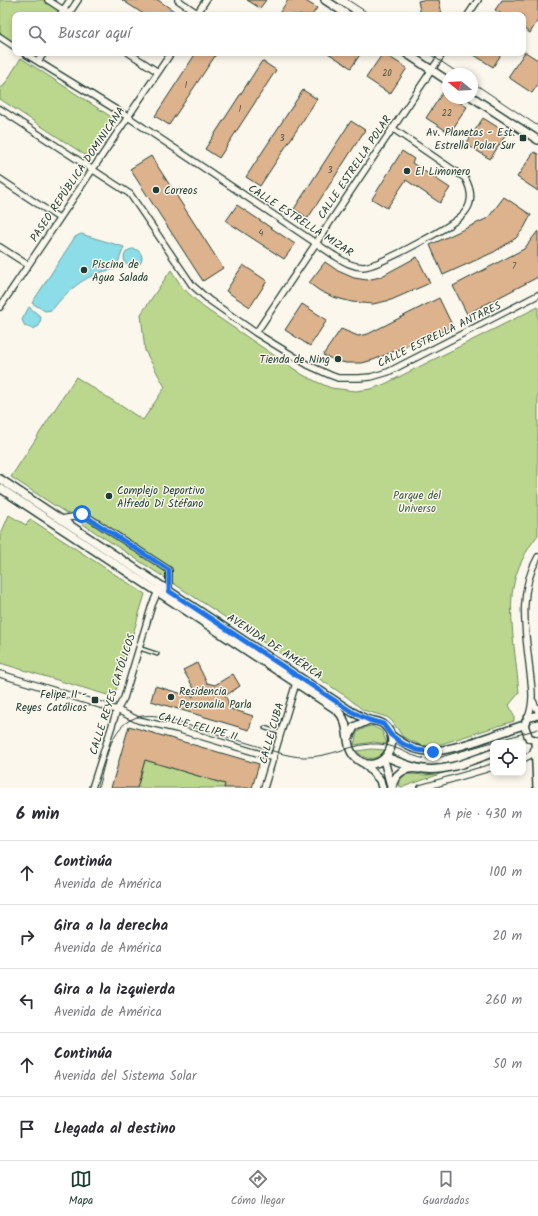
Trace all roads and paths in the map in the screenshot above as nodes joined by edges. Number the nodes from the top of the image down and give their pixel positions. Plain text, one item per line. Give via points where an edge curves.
1 (48, 0) edge
2 (70, 0) edge
3 (78, 0) edge
4 (178, 0) edge
5 (206, 0) edge
6 (325, 0) edge
7 (478, 0) edge
8 (62, 12) edge
9 (70, 12) edge
10 (194, 12) edge
11 (198, 12) edge
12 (343, 12) edge
13 (470, 12) edge
14 (0, 37) edge
15 (12, 45) edge
16 (34, 56) edge
17 (42, 56) edge
18 (134, 56) edge
19 (169, 56) edge
20 (411, 56) edge
21 (441, 56) edge
22 (38, 62) junction
23 (432, 70) junction
24 (158, 72) junction
25 (442, 77) edge
26 (478, 101) edge
27 (0, 109) edge
28 (128, 117) junction
29 (392, 128) junction
30 (538, 140) edge
31 (92, 170) junction
32 (0, 179) edge
33 (59, 218) junction
34 (316, 243) junction
35 (0, 247) edge
36 (28, 265) junction
37 (538, 295) edge
38 (0, 307) edge
39 (256, 333) junction
40 (0, 479) edge
41 (0, 488) edge
42 (61, 519) junction
43 (538, 557) edge
44 (159, 588) junction
45 (169, 591) junction
46 (139, 648) junction
47 (157, 654) dead end
48 (0, 674) edge
49 (296, 683) junction
50 (533, 701) junction
51 (117, 710) junction
52 (538, 710) edge
53 (538, 715) edge
54 (369, 720) junction
55 (526, 721) junction
56 (266, 728) dead end
57 (282, 733) junction
58 (391, 735) junction
59 (348, 738) junction
60 (535, 743) edge
61 (490, 754) edge
62 (526, 757) edge
63 (274, 758) junction
64 (385, 758) junction
65 (364, 763) junction
66 (419, 768) junction
67 (490, 768) edge
68 (265, 786) edge
69 (92, 788) edge
70 (382, 788) edge
71 (392, 788) edge
72 (421, 788) edge
73 (538, 788) edge

1 - 8 street
2 - 8 street
3 - 9 street
4 - 10 street
5 - 11 street
6 - 12 main road
7 - 13 street
14 - 15 street
16 - 22 street, CALLE ESTRELLA MIZAR
17 - 22 street
18 - 24 street
19 - 24 street, PASEO REPÚBLICA DOMINICANA
20 - 23 main road
21 - 23 street, CALLE ESTRELLA POLAR
22 - 28 street, CALLE ESTRELLA MIZAR
23 - 25 main road
23 - 29 street, CALLE ESTRELLA POLAR
24 - 28 street, PASEO REPÚBLICA DOMINICANA
26 - 30 main road
27 - 31 street, CALLE ESTRELLA ANTARES
28 - 31 street, PASEO REPÚBLICA DOMINICANA
28 - 34 street, CALLE ESTRELLA MIZAR
29 - 34 street, CALLE ESTRELLA POLAR
29 - 34 street, CALLE ESTRELLA MIZAR via 465,178 471,195 465,213 457,221 411,247 364,267 350,265
31 - 33 street, PASEO REPÚBLICA DOMINICANA
31 - 39 street, CALLE ESTRELLA ANTARES via 130,194 192,285
32 - 33 street
33 - 36 street, PASEO REPÚBLICA DOMINICANA
34 - 39 street, CALLE ESTRELLA POLAR
35 - 36 street
36 - 38 street, PASEO REPÚBLICA DOMINICANA
37 - 39 street, CALLE ESTRELLA ANTARES via 388,372 371,377 338,378 322,373
40 - 42 main road, AVENIDA DE AMÉRICA
41 - 44 main road, AVENIDA DE AMÉRICA
42 - 44 main road, AVENIDA DE AMÉRICA
42 - 45 street via 85,515 169,570
43 - 50 street via 528,579 524,603
44 - 45 main road, AVENIDA DE AMÉRICA
44 - 46 street, CALLE REYES CATÓLICOS
44 - 49 main road, AVENIDA DE AMÉRICA
45 - 54 main road, AVENIDA DE AMÉRICA via 352,712
46 - 47 lane
46 - 51 street, CALLE REYES CATÓLICOS via 124,698
48 - 51 street, CALLE FELIPE II
49 - 57 street, CALLE CUBA
49 - 59 main road, AVENIDA DE AMÉRICA via 340,713 345,722
50 - 52 street
50 - 55 street
51 - 63 street, CALLE FELIPE II via 138,720
51 - 69 street, CALLE REYES CATÓLICOS
53 - 55 main road, AVENIDA DE AMÉRICA
54 - 58 main road, AVENIDA DE AMÉRICA via 383,724
54 - 59 main road via 354,727
55 - 58 main road, AVENIDA DE AMÉRICA via 471,742 433,752 407,746
55 - 60 main road via 526,733
56 - 57 lane
57 - 63 street, CALLE CUBA
58 - 64 main road via 392,747
59 - 65 main road, AVENIDA DE AMÉRICA via 350,752 358,761
60 - 62 street via 532,754
60 - 73 main road
61 - 66 main road via 442,769
63 - 68 street, CALLE CUBA
64 - 65 main road via 375,764
64 - 66 main road
64 - 71 main road
65 - 70 main road, AVENIDA DE AMÉRICA via 380,780
66 - 71 main road via 407,768 402,771 392,782
67 - 72 street

